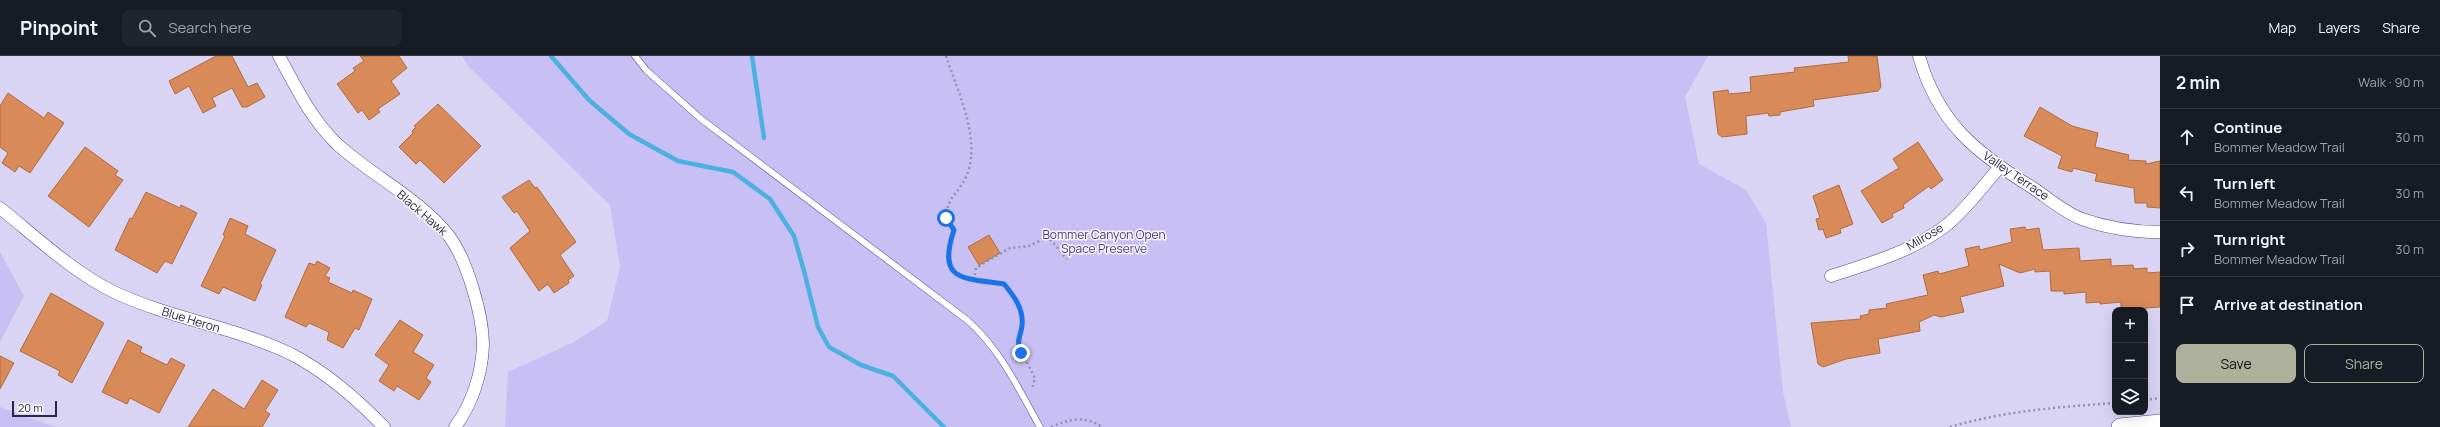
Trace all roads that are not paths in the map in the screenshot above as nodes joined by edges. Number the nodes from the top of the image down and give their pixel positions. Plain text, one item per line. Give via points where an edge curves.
1 (278, 56) edge
2 (635, 56) edge
3 (1919, 56) edge
4 (1999, 168) junction
5 (0, 208) edge
6 (2160, 232) edge
7 (1831, 276) dead end
8 (2160, 423) edge
9 (384, 427) edge
10 (455, 427) edge
11 (1040, 427) edge
12 (2120, 427) edge

1 - 10 street, Black Hawk via 308,110 337,143 419,207 449,236 465,266 476,301 483,345 476,385 465,414
2 - 11 lane via 646,70 701,119 986,337 1002,357
3 - 4 street, Valley Terrace via 1924,74 1943,111 1968,143
4 - 6 street, Valley Terrace via 2081,219 2134,232
4 - 7 street, Milrose via 1948,224 1910,247 1876,262
5 - 9 street, Blue Heron via 86,275 112,291 144,306 292,354 331,379 365,407
8 - 12 main road

